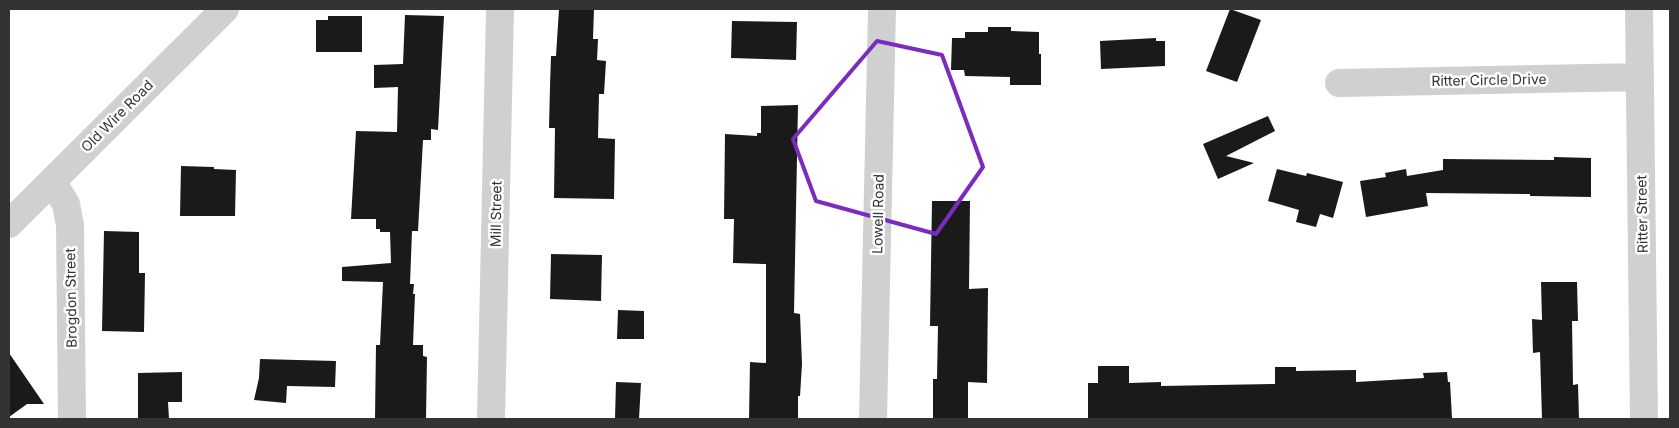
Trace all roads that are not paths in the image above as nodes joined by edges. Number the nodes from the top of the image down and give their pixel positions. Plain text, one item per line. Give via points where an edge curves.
1 (225, 9) edge
2 (500, 9) edge
3 (882, 9) edge
4 (1639, 9) edge
5 (1640, 77) junction
6 (1339, 83) dead end
7 (52, 181) junction
8 (9, 224) edge
9 (72, 419) edge
10 (492, 419) edge
11 (873, 419) edge
12 (1644, 419) edge

1 - 7 street, Old Wire Road
2 - 10 street, Mill Street
3 - 11 street, Lowell Road
4 - 5 street, Ritter Street
5 - 6 street, Ritter Circle Drive
5 - 12 street, Ritter Street
7 - 8 street, Old Wire Road
7 - 9 street, Brogdon Street via 66,204 70,225

